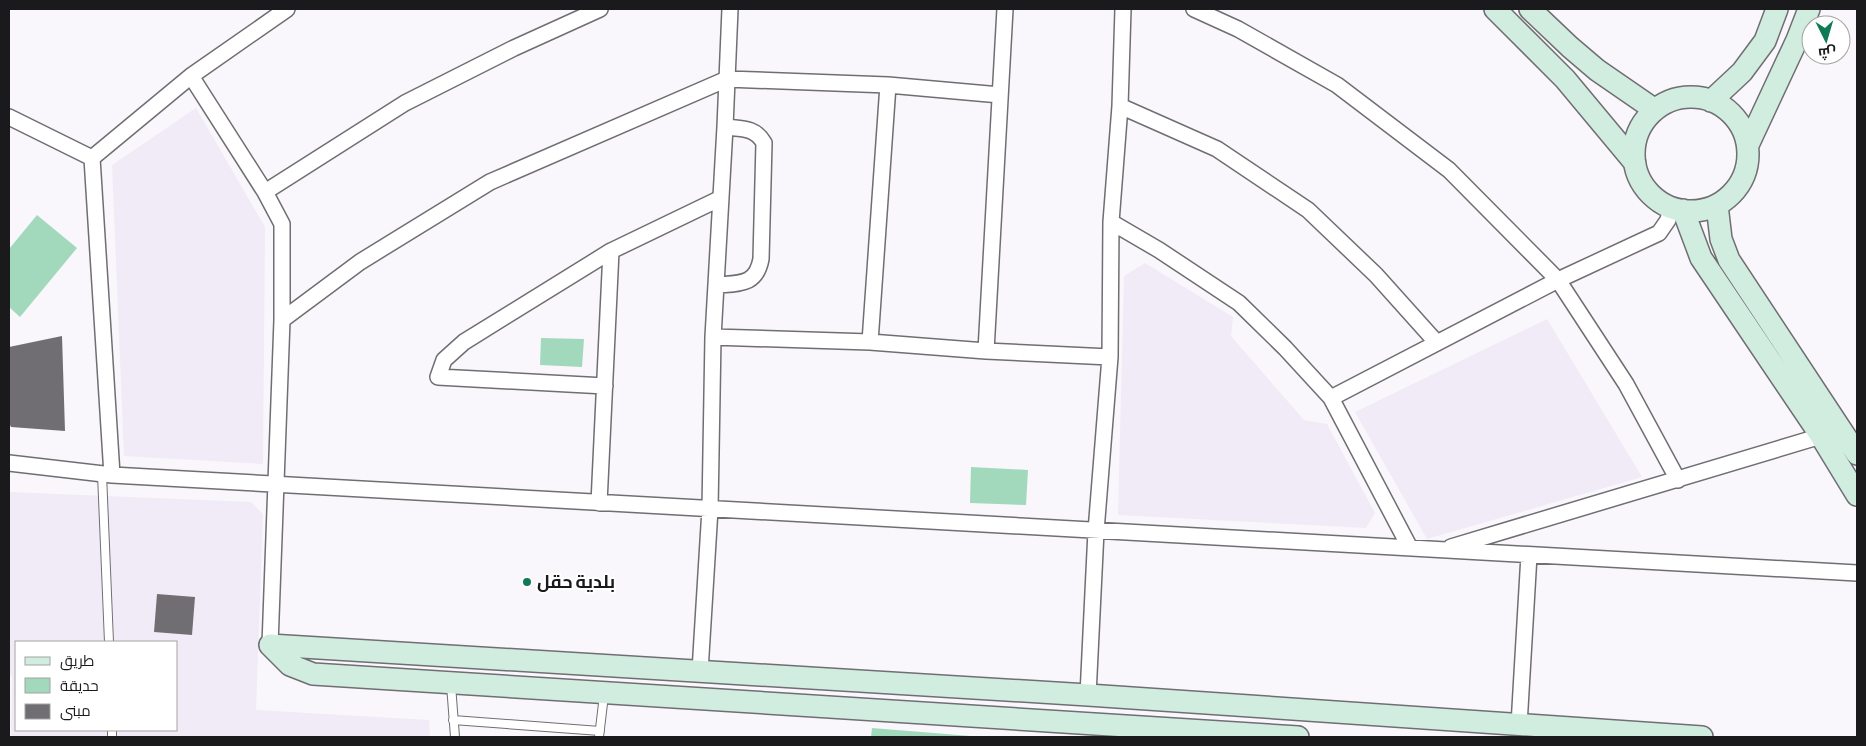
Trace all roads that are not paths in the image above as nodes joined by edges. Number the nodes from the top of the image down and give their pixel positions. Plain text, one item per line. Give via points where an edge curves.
1 (287, 9) edge
2 (600, 9) edge
3 (730, 9) edge
4 (1005, 9) edge
5 (1123, 9) edge
6 (1194, 9) edge
7 (1495, 9) edge
8 (1530, 9) edge
9 (1777, 9) edge
10 (1809, 9) edge
11 (192, 76) junction
12 (727, 79) junction
13 (888, 85) junction
14 (1000, 95) junction
15 (1712, 101) junction
16 (1120, 106) junction
17 (1655, 110) junction
18 (9, 117) edge
19 (725, 127) junction
20 (1748, 145) junction
21 (92, 158) junction
22 (1635, 163) junction
23 (265, 192) junction
24 (721, 198) junction
25 (1717, 205) junction
26 (1677, 209) junction
27 (1111, 222) junction
28 (611, 251) junction
29 (1558, 280) junction
30 (716, 285) junction
31 (282, 320) junction
32 (713, 337) junction
33 (870, 342) junction
34 (1437, 343) junction
35 (986, 351) junction
36 (1110, 357) junction
37 (605, 386) junction
38 (1331, 398) junction
39 (1821, 436) junction
40 (1857, 454) edge
41 (9, 463) edge
42 (107, 475) junction
43 (1678, 480) junction
44 (275, 484) junction
45 (1857, 495) edge
46 (599, 503) junction
47 (710, 509) junction
48 (1096, 531) junction
49 (1410, 548) junction
50 (1441, 550) junction
51 (1529, 555) junction
52 (1857, 574) edge
53 (108, 641) edge
54 (270, 645) junction
55 (306, 648) junction
56 (476, 658) junction
57 (303, 670) junction
58 (700, 671) junction
59 (451, 683) junction
60 (474, 685) junction
61 (604, 693) junction
62 (1088, 695) junction
63 (453, 720) junction
64 (1519, 725) junction
65 (600, 734) edge
66 (454, 737) edge
67 (1298, 737) edge
68 (1702, 737) edge

1 - 11 street
2 - 23 street via 405,103
3 - 12 street
4 - 14 street
5 - 16 street
6 - 29 street via 1238,29 1337,85 1449,170
7 - 22 street via 1565,79
8 - 17 street via 1597,70
9 - 15 street via 1764,41 1742,72
10 - 20 street
11 - 21 street
11 - 23 street
12 - 13 street
12 - 19 street
12 - 31 street via 490,182 360,262
13 - 14 street
13 - 33 street
14 - 35 street
15 - 17 street via 1688,98
15 - 20 street via 1732,114
16 - 27 street
16 - 34 street via 1217,149 1308,210 1376,275
17 - 22 street via 1640,129
18 - 21 street
19 - 24 street
19 - 30 street via 753,131 764,143 761,260 752,279
20 - 25 street via 1742,180
21 - 42 street
22 - 26 street via 1651,194
23 - 31 street via 282,224
24 - 28 street
24 - 30 street
25 - 26 street via 1706,209
25 - 40 street via 1721,239 1728,260
26 - 29 street via 1659,233
26 - 39 street via 1701,258
27 - 36 street
27 - 38 street via 1239,303
28 - 37 street
28 - 37 street via 464,342 444,360 438,377
29 - 34 street
29 - 43 street via 1626,384
30 - 32 street
31 - 44 street
32 - 33 street
32 - 47 street
33 - 35 street
34 - 38 street
35 - 36 street
36 - 48 street
37 - 46 street
38 - 49 street
39 - 43 street
39 - 45 street
41 - 42 street
42 - 44 street
42 - 53 lane
43 - 50 street
44 - 46 street
44 - 54 street
46 - 47 street
47 - 48 street
47 - 58 street
48 - 49 street
48 - 62 street
49 - 50 street
50 - 51 street
51 - 52 street
51 - 64 street
54 - 55 street
54 - 57 street via 290,664
55 - 56 street
55 - 57 street via 298,653 297,658
56 - 58 street
56 - 60 street
57 - 59 street via 313,674
58 - 62 street
59 - 60 street
59 - 63 lane
60 - 61 street
61 - 65 lane
61 - 67 street
62 - 64 street
63 - 65 lane
63 - 66 lane
64 - 68 street

